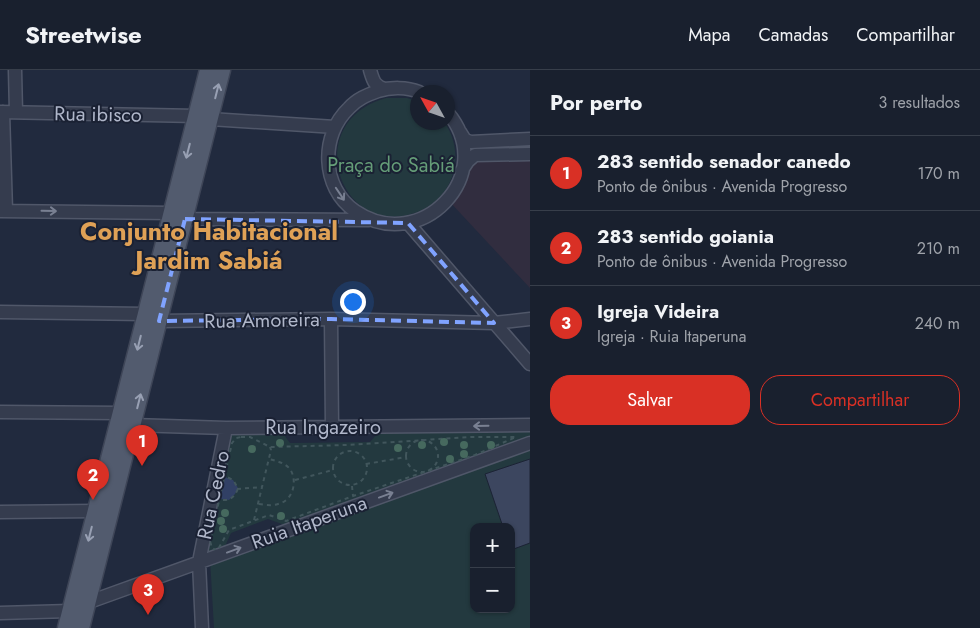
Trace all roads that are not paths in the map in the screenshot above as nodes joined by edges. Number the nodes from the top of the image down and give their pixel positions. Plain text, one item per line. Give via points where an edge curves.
1 (16, 70) edge
2 (208, 70) edge
3 (222, 70) edge
4 (370, 70) edge
5 (385, 89) junction
6 (410, 90) edge
7 (6, 112) edge
8 (203, 117) junction
9 (455, 124) edge
10 (335, 126) junction
11 (460, 132) junction
12 (530, 139) edge
13 (530, 154) edge
14 (462, 170) junction
15 (3, 211) edge
16 (178, 216) junction
17 (371, 220) junction
18 (408, 223) junction
19 (0, 312) edge
20 (152, 318) junction
21 (331, 318) junction
22 (530, 319) edge
23 (494, 323) junction
24 (530, 364) edge
25 (0, 412) edge
26 (120, 413) junction
27 (133, 425) junction
28 (530, 425) edge
29 (226, 428) junction
30 (332, 428) junction
31 (530, 443) edge
32 (96, 511) junction
33 (0, 512) edge
34 (199, 562) junction
35 (89, 602) junction
36 (70, 611) junction
37 (0, 613) edge
38 (66, 628) edge
39 (81, 628) edge
40 (202, 628) edge

1 - 7 street
2 - 8 main road
8 -> 3 main road
4 - 5 street via 374,83
5 - 6 street
5 - 10 street via 356,101
7 - 8 street, Rua ibisco
7 - 15 street
8 - 10 street, Rua ibisco
8 - 16 main road
9 - 11 street
10 -> 17 street via 328,159 332,180 349,206
11 - 12 street via 465,140 471,142
11 - 14 street via 464,156
13 - 14 street via 475,156
14 - 18 street via 456,188 440,208
15 -> 16 street
16 - 17 street
16 - 20 main road
17 - 18 street via 385,224
18 - 23 street
19 - 20 street, Rua Amoreira
20 - 21 street, Rua Amoreira
20 -> 26 main road
27 -> 20 main road
21 - 23 street, Rua Amoreira
21 - 30 street
22 - 23 street, Rua Amoreira
23 - 24 street
25 - 26 street
26 - 27 street
26 - 32 main road
27 - 29 street, Rua Ingazeiro
27 - 35 main road
28 -> 30 street, Rua Ingazeiro
29 - 30 street, Rua Ingazeiro
29 - 34 street, Rua Cedro
34 -> 31 street, Ruia Itaperuna
32 - 33 street
32 -> 36 main road
34 - 35 street, Ruia Itaperuna
34 - 40 street, Rua Cedro
35 - 39 main road
36 - 37 street
36 - 38 main road

